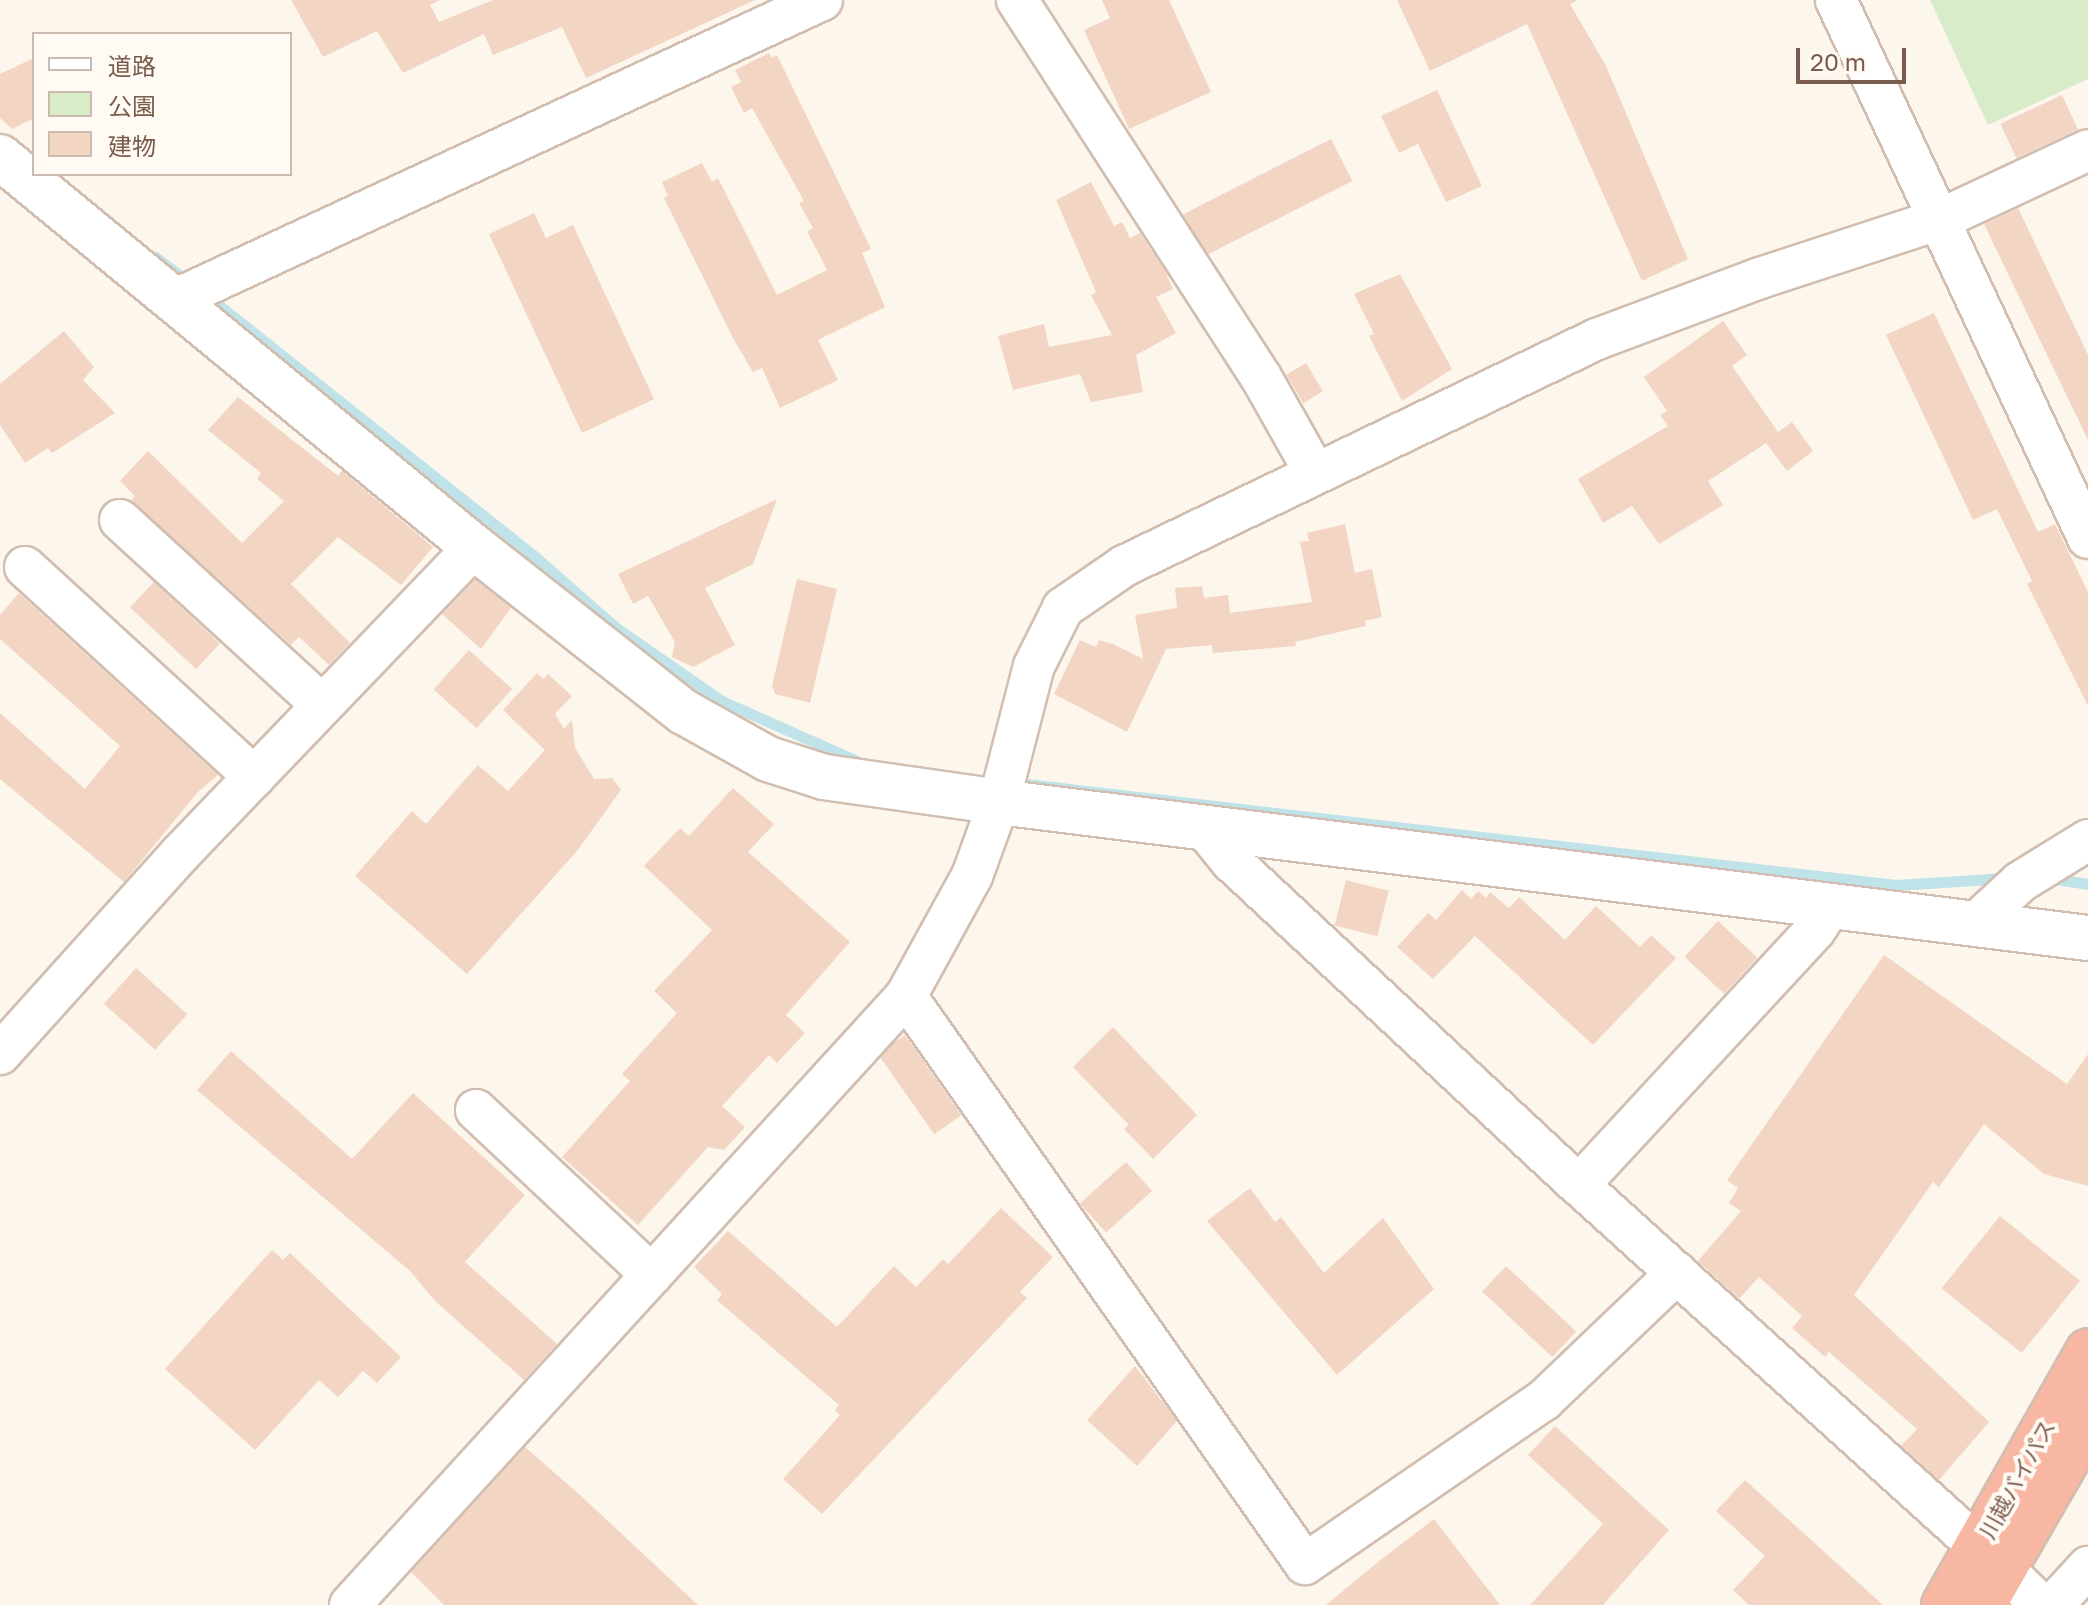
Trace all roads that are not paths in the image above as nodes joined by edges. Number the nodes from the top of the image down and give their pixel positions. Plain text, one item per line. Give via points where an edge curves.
1 (822, 0) edge
2 (1017, 0) edge
3 (1836, 0) edge
4 (2088, 150) edge
5 (0, 157) edge
6 (1941, 219) junction
7 (174, 300) junction
8 (1314, 471) junction
9 (120, 520) dead end
10 (2088, 538) edge
11 (474, 547) junction
12 (25, 567) dead end
13 (322, 705) junction
14 (254, 777) junction
15 (999, 802) junction
16 (1204, 828) junction
17 (2088, 840) edge
18 (1832, 905) junction
19 (1979, 920) junction
20 (2088, 938) edge
21 (906, 996) junction
22 (0, 1054) edge
23 (476, 1110) dead end
24 (1579, 1185) junction
25 (1677, 1273) junction
26 (652, 1275) junction
27 (2088, 1351) edge
28 (2088, 1423) edge
29 (2088, 1567) edge
30 (1988, 1574) edge
31 (350, 1605) edge
32 (1944, 1605) edge
33 (2041, 1605) edge
34 (2053, 1605) edge

1 - 7 street
2 - 8 street via 1253,364
3 - 6 street
4 - 6 street
5 - 7 street
6 - 8 street via 1597,339
6 - 10 street
7 - 11 street
8 - 15 street via 1124,566 1063,608 1034,666
9 - 13 street
11 - 13 street
11 - 15 street via 684,712 768,759 824,777
12 - 14 street
13 - 14 street
14 - 22 street
15 - 16 street
15 - 21 street via 972,876
16 - 18 street
16 - 24 street via 1231,861
17 - 19 street via 2020,882
18 - 19 street
18 - 24 street via 1815,930
19 - 20 street
21 - 25 street via 1305,1564 1544,1400
21 - 26 street
23 - 26 street
24 - 25 street
25 - 30 street
26 - 31 street
27 - 30 highway, 川越バイパス
28 - 30 highway, 川越バイパス
29 - 34 street
30 - 32 highway, 川越バイパス
30 - 33 street

